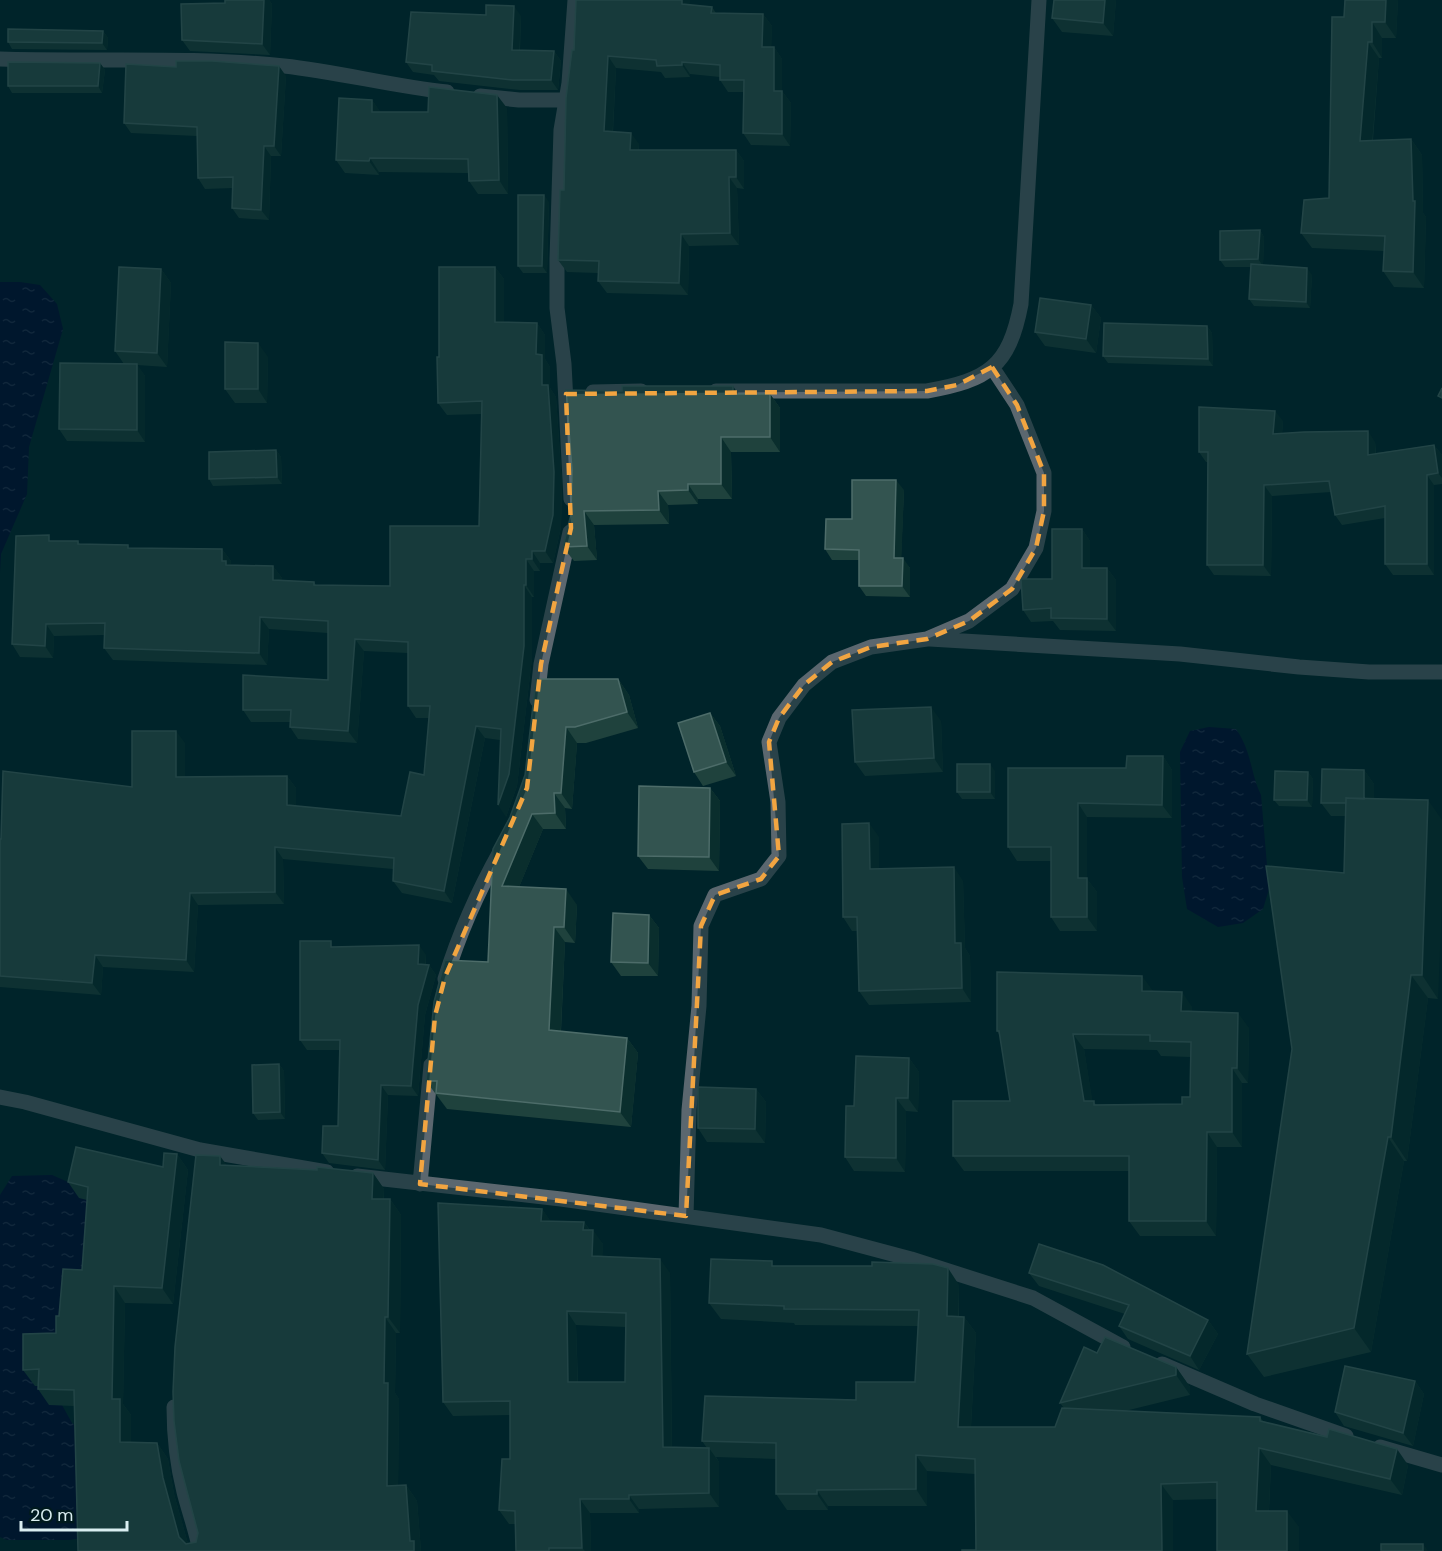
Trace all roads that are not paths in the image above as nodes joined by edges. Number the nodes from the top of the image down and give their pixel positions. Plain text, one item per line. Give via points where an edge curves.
1 (575, 0) edge
2 (1039, 0) edge
3 (0, 59) edge
4 (566, 100) junction
5 (992, 367) junction
6 (659, 391) edge
7 (702, 391) edge
8 (566, 394) junction
9 (927, 639) junction
10 (1442, 672) edge
11 (536, 715) edge
12 (507, 838) edge
13 (440, 996) edge
14 (432, 1050) edge
15 (0, 1096) edge
16 (420, 1184) junction
17 (686, 1216) junction
18 (174, 1392) edge
19 (1442, 1465) edge
20 (200, 1551) edge

1 - 4 street
2 - 5 street via 1021,304 1016,331 1004,356
3 - 4 street via 219,61 286,66 456,93
4 - 8 street via 561,130 557,259 557,308
5 - 7 street via 957,386 927,391
5 - 9 street via 1017,405 1044,473 1044,511 1036,548 1012,590 969,621
6 - 8 street
8 - 11 street via 571,528 542,664
9 - 10 street via 1180,654 1357,671
9 - 17 street via 871,647 832,662 804,685 779,718 770,742 778,802 779,856 761,879 715,895 701,926
12 - 13 street via 463,928
14 - 16 street
15 - 16 street via 199,1156
16 - 17 street
17 - 19 street via 821,1234 1033,1298 1119,1346 1255,1404
18 - 20 street via 178,1459

